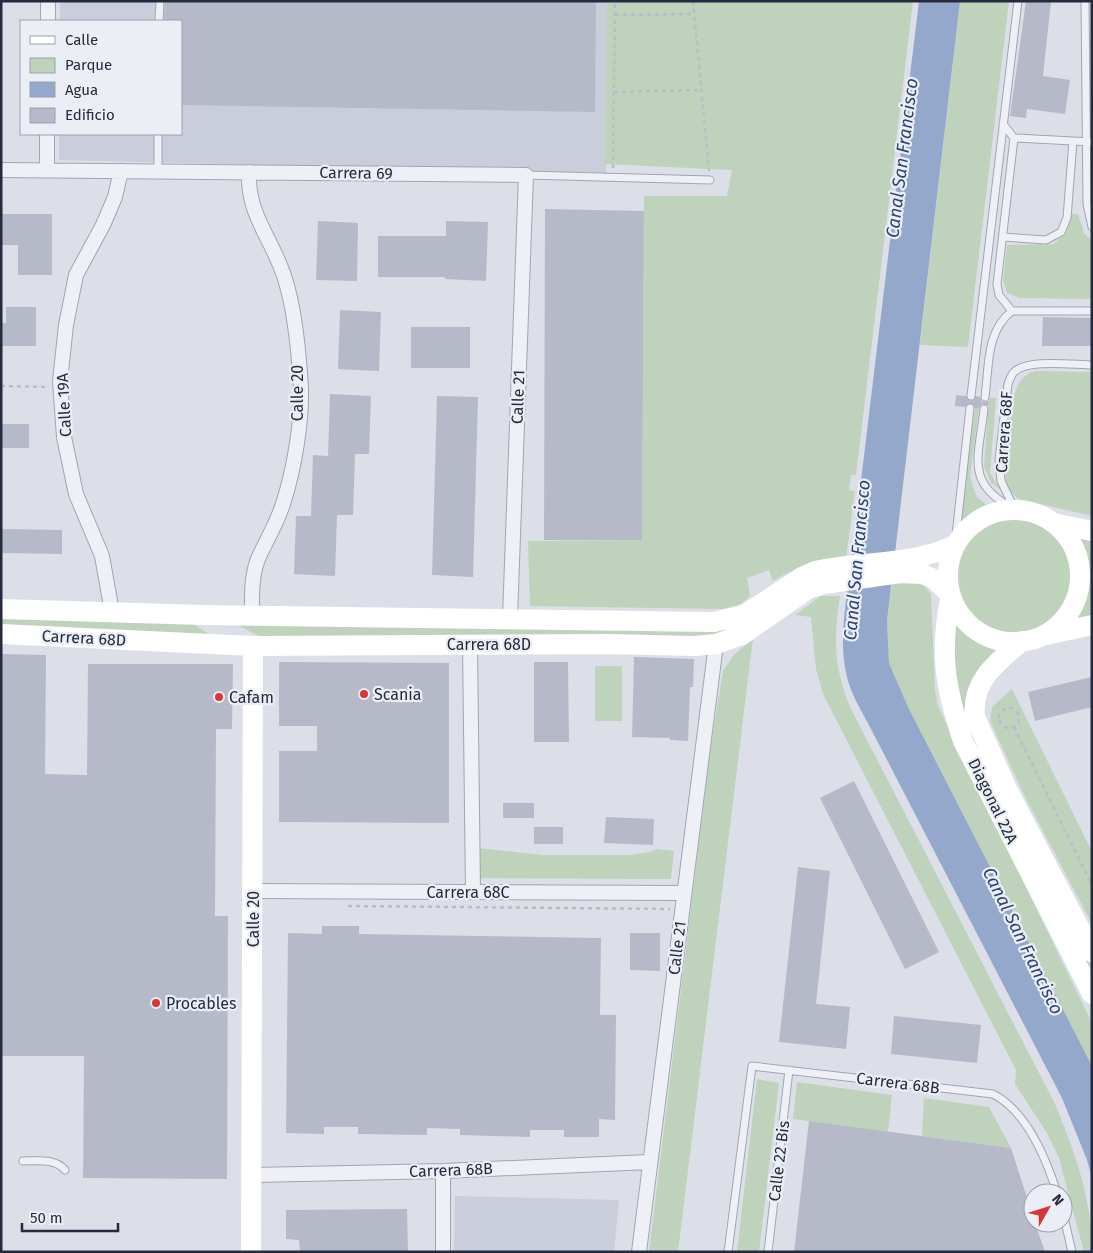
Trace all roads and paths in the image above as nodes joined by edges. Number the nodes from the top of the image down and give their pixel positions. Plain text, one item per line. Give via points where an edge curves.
1 (48, 1) edge
2 (160, 1) edge
3 (615, 1) edge
4 (693, 1) edge
5 (1018, 1) edge
6 (1085, 1) edge
7 (694, 14) junction
8 (615, 15) junction
9 (48, 20) edge
10 (159, 20) edge
11 (701, 90) junction
12 (614, 92) junction
13 (1003, 124) junction
14 (48, 135) edge
15 (158, 135) edge
16 (1014, 138) junction
17 (1073, 141) junction
18 (1089, 142) edge
19 (1, 170) edge
20 (47, 170) junction
21 (121, 171) junction
22 (158, 171) junction
23 (248, 172) junction
24 (526, 175) junction
25 (613, 177) junction
26 (710, 180) joint
27 (1092, 227) edge
28 (1003, 236) junction
29 (1012, 310) junction
30 (1092, 312) edge
31 (1092, 365) edge
32 (1, 386) edge
33 (52, 388) dead end
34 (971, 396) dead end
35 (985, 397) dead end
36 (970, 408) dead end
37 (984, 409) dead end
38 (1015, 510) junction
39 (1053, 523) junction
40 (1092, 531) edge
41 (955, 545) junction
42 (900, 567) junction
43 (841, 573) junction
44 (951, 595) junction
45 (1, 609) edge
46 (112, 612) junction
47 (203, 615) junction
48 (252, 616) junction
49 (510, 618) junction
50 (1092, 625) edge
51 (1, 634) edge
52 (1042, 636) junction
53 (1022, 641) junction
54 (470, 644) junction
55 (716, 644) junction
56 (253, 646) junction
57 (1014, 727) junction
58 (1092, 885) edge
59 (253, 891) junction
60 (473, 892) junction
61 (684, 893) junction
62 (346, 906) dead end
63 (682, 909) junction
64 (1092, 952) edge
65 (1092, 994) edge
66 (789, 1070) junction
67 (22, 1161) dead end
68 (650, 1162) junction
69 (65, 1170) dead end
70 (443, 1171) junction
71 (252, 1175) junction
72 (1053, 1183) edge
73 (1068, 1233) edge
74 (251, 1252) edge
75 (442, 1252) edge
76 (639, 1252) edge
77 (728, 1252) edge
78 (768, 1252) edge
79 (1072, 1252) edge

1 - 9 street
2 - 10 lane
3 - 8 path
4 - 7 path
5 - 13 lane
6 - 18 lane
7 - 8 path
7 - 11 path
8 - 12 path
11 - 12 path
11 - 26 path
12 - 25 path
13 - 16 lane
13 - 34 lane
14 - 20 street
15 - 22 lane
16 - 17 lane
16 - 28 lane
17 - 18 lane
17 - 28 lane via 1067,218 1061,232 1046,240
18 - 27 lane via 1086,204
19 - 20 street, Carrera 69
20 - 21 street, Carrera 69
21 - 22 street, Carrera 69
21 - 46 street, Calle 19A via 115,197 103,225 76,274 60,381 64,437 76,494 102,556
22 - 23 street, Carrera 69
23 - 24 street, Carrera 69
23 - 48 street, Calle 20 via 253,212 285,279 296,335 301,389 296,449 283,504 257,561 252,586
24 - 25 lane, Carrera 69
24 - 49 street, Calle 21
25 - 26 lane, Carrera 69
28 - 29 lane via 997,284 999,295
29 - 30 lane
29 - 35 lane via 1001,320 993,338
31 - 38 lane, Carrera 68F via 1023,366 1008,384 999,460 1000,482
32 - 33 path
36 - 41 lane
37 - 38 lane via 978,464 980,481 997,500
38 - 39 main road via 1035,513
38 - 41 main road via 996,512 982,518 963,533
39 - 40 main road
39 - 52 main road via 1067,537 1080,573 1078,593 1070,611 1057,626
41 - 42 main road, Carrera 68D
41 - 44 main road via 949,561
42 - 43 main road, Carrera 68D
42 - 44 main road, Carrera 68D via 929,576
43 - 49 main road, Carrera 68D via 804,576 744,615 714,622
43 - 55 main road, Carrera 68D via 808,589 742,635
44 - 53 main road via 962,616 974,628 997,639
44 - 65 main road, Diagonal 22A via 945,623 944,664 951,706 963,741
45 - 46 main road, Carrera 68D
46 - 47 main road, Carrera 68D
47 - 48 main road, Carrera 68D
47 - 56 main road
48 - 49 main road, Carrera 68D
50 - 52 main road
51 - 56 main road, Carrera 68D
52 - 53 main road
53 - 64 main road, Diagonal 22A via 994,664 983,678 976,693 975,718 1008,791
54 - 55 main road, Carrera 68D
54 - 56 main road, Carrera 68D
54 - 60 street
55 - 61 street, Calle 21
56 - 59 main road, Calle 20
57 - 57 path via 1018,722 1017,713 1005,709 999,716 1000,723 1008,728
57 - 58 path
59 - 60 street, Carrera 68C
59 - 71 main road, Calle 20
60 - 61 street, Carrera 68C
61 - 63 street, Calle 21
62 - 63 path
63 - 68 street, Calle 21
66 - 72 lane, Carrera 68B via 993,1094 1006,1100 1019,1113 1029,1128
66 - 77 lane, Carrera 68B via 752,1066
66 - 78 lane, Calle 22 Bis
67 - 69 lane via 51,1161
68 - 70 street, Carrera 68B
68 - 76 street, Calle 21
70 - 71 street, Carrera 68B
70 - 75 street
71 - 74 main road, Calle 20
73 - 79 lane

